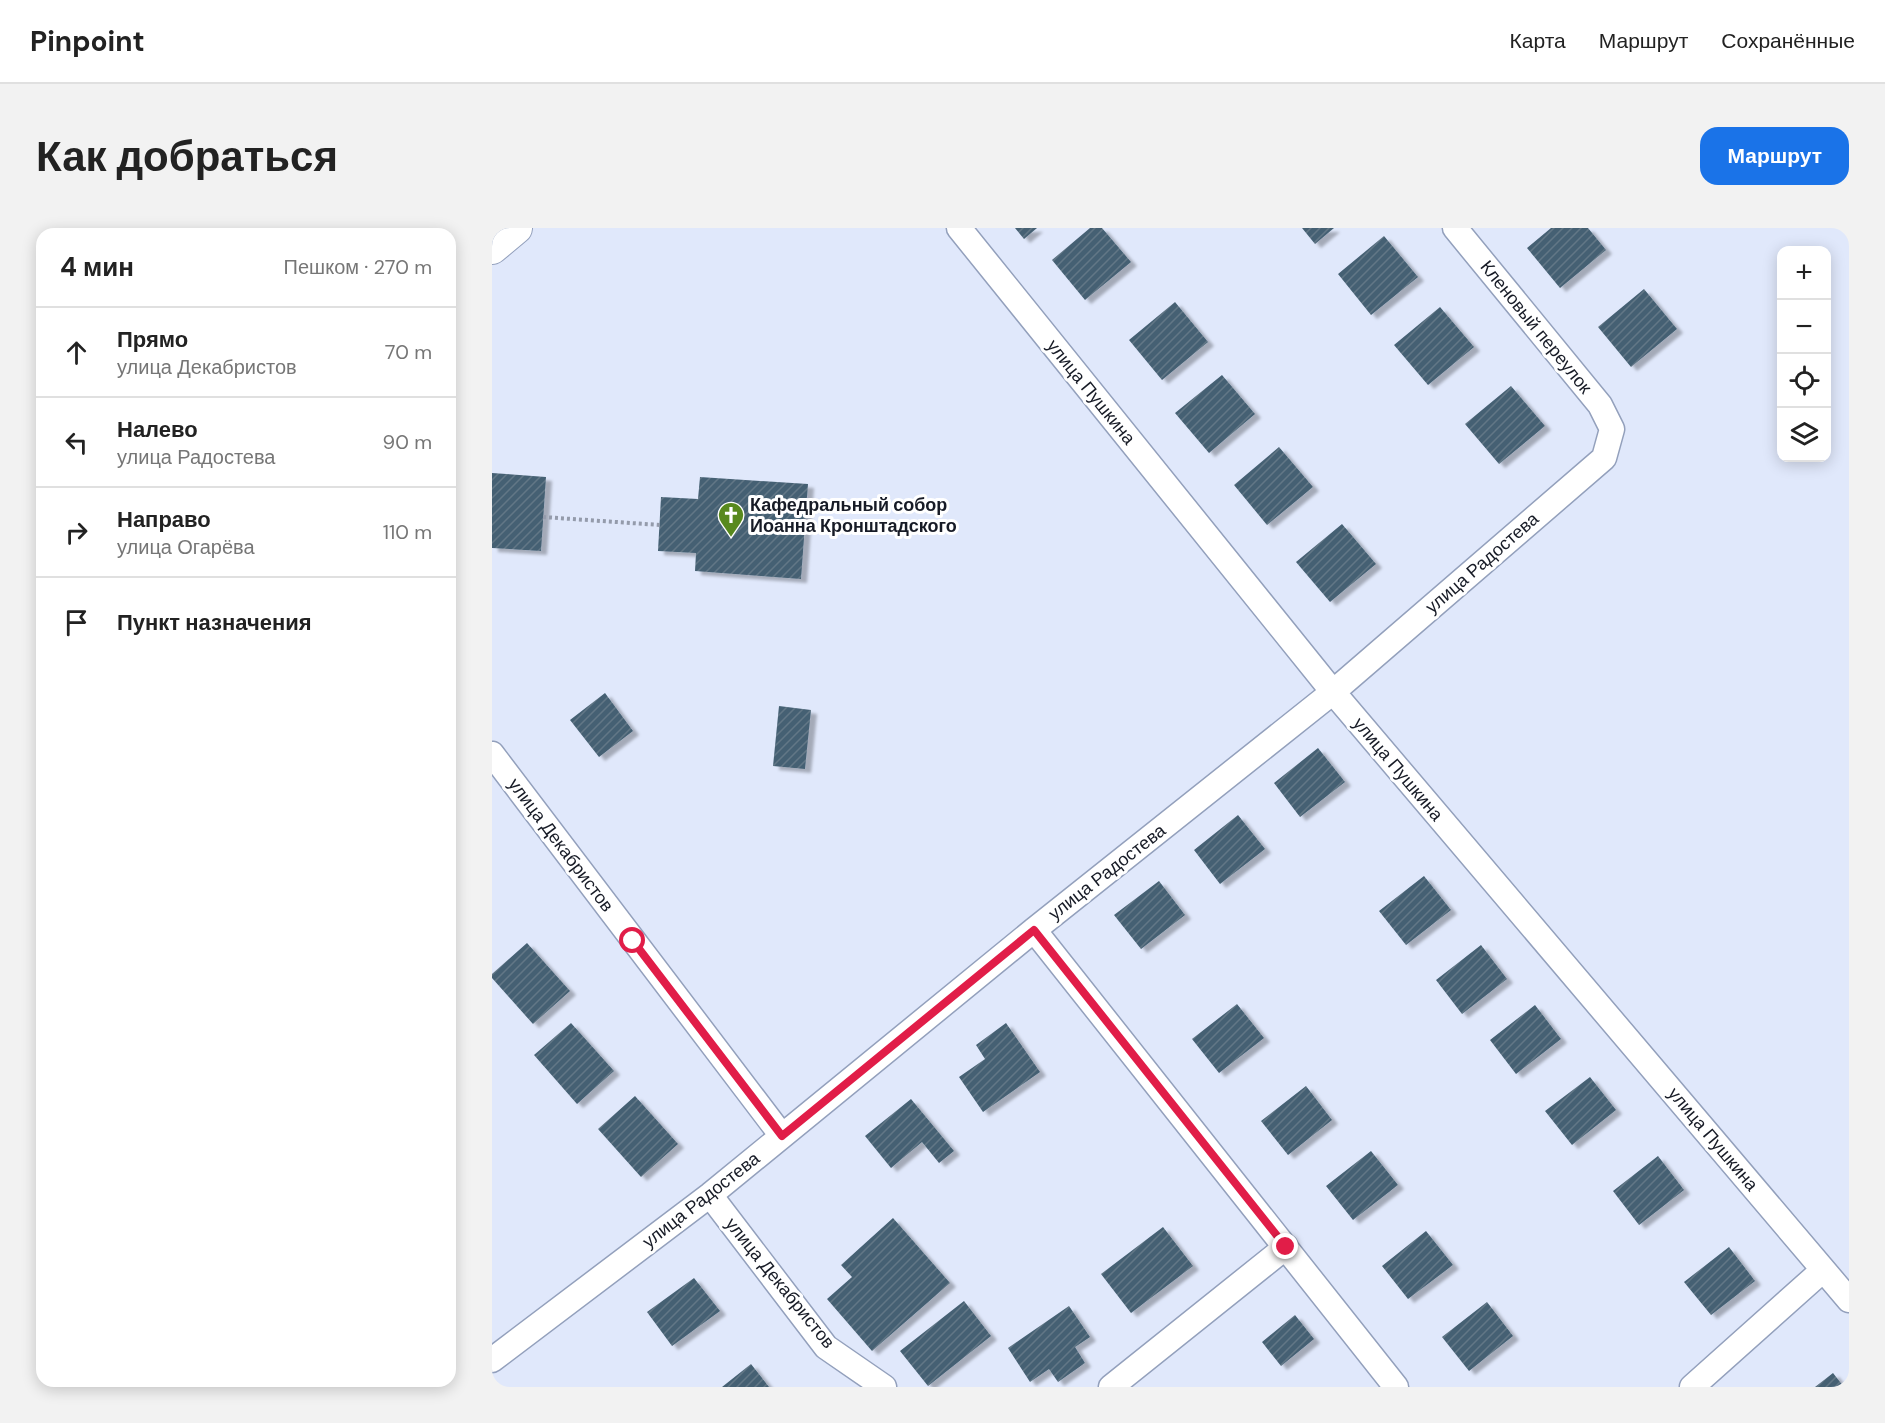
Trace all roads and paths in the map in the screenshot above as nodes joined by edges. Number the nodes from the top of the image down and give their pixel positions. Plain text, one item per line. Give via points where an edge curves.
1 (516, 228) edge
2 (959, 228) edge
3 (1455, 228) edge
4 (492, 248) edge
5 (1612, 429) joint
6 (543, 517) dead end
7 (660, 525) dead end
8 (1333, 692) junction
9 (492, 754) edge
10 (1034, 930) junction
11 (782, 1136) junction
12 (710, 1195) junction
13 (1286, 1247) junction
14 (1823, 1270) junction
15 (1849, 1300) edge
16 (492, 1360) edge
17 (884, 1387) edge
18 (1112, 1387) edge
19 (1396, 1387) edge
20 (1692, 1387) edge

1 - 4 street
2 - 8 street, улица Пушкина
3 - 5 street, Кленовый переулок via 1600,405
5 - 8 street, улица Радостева via 1604,458
6 - 7 path
8 - 10 street, улица Радостева
8 - 14 street, улица Пушкина
9 - 11 street, улица Декабристов
10 - 11 street, улица Радостева
10 - 13 street
11 - 12 street, улица Радостева
12 - 16 street, улица Радостева
12 - 17 street, улица Декабристов via 826,1347
13 - 18 street
13 - 19 street
14 - 15 street, улица Пушкина
14 - 20 street

